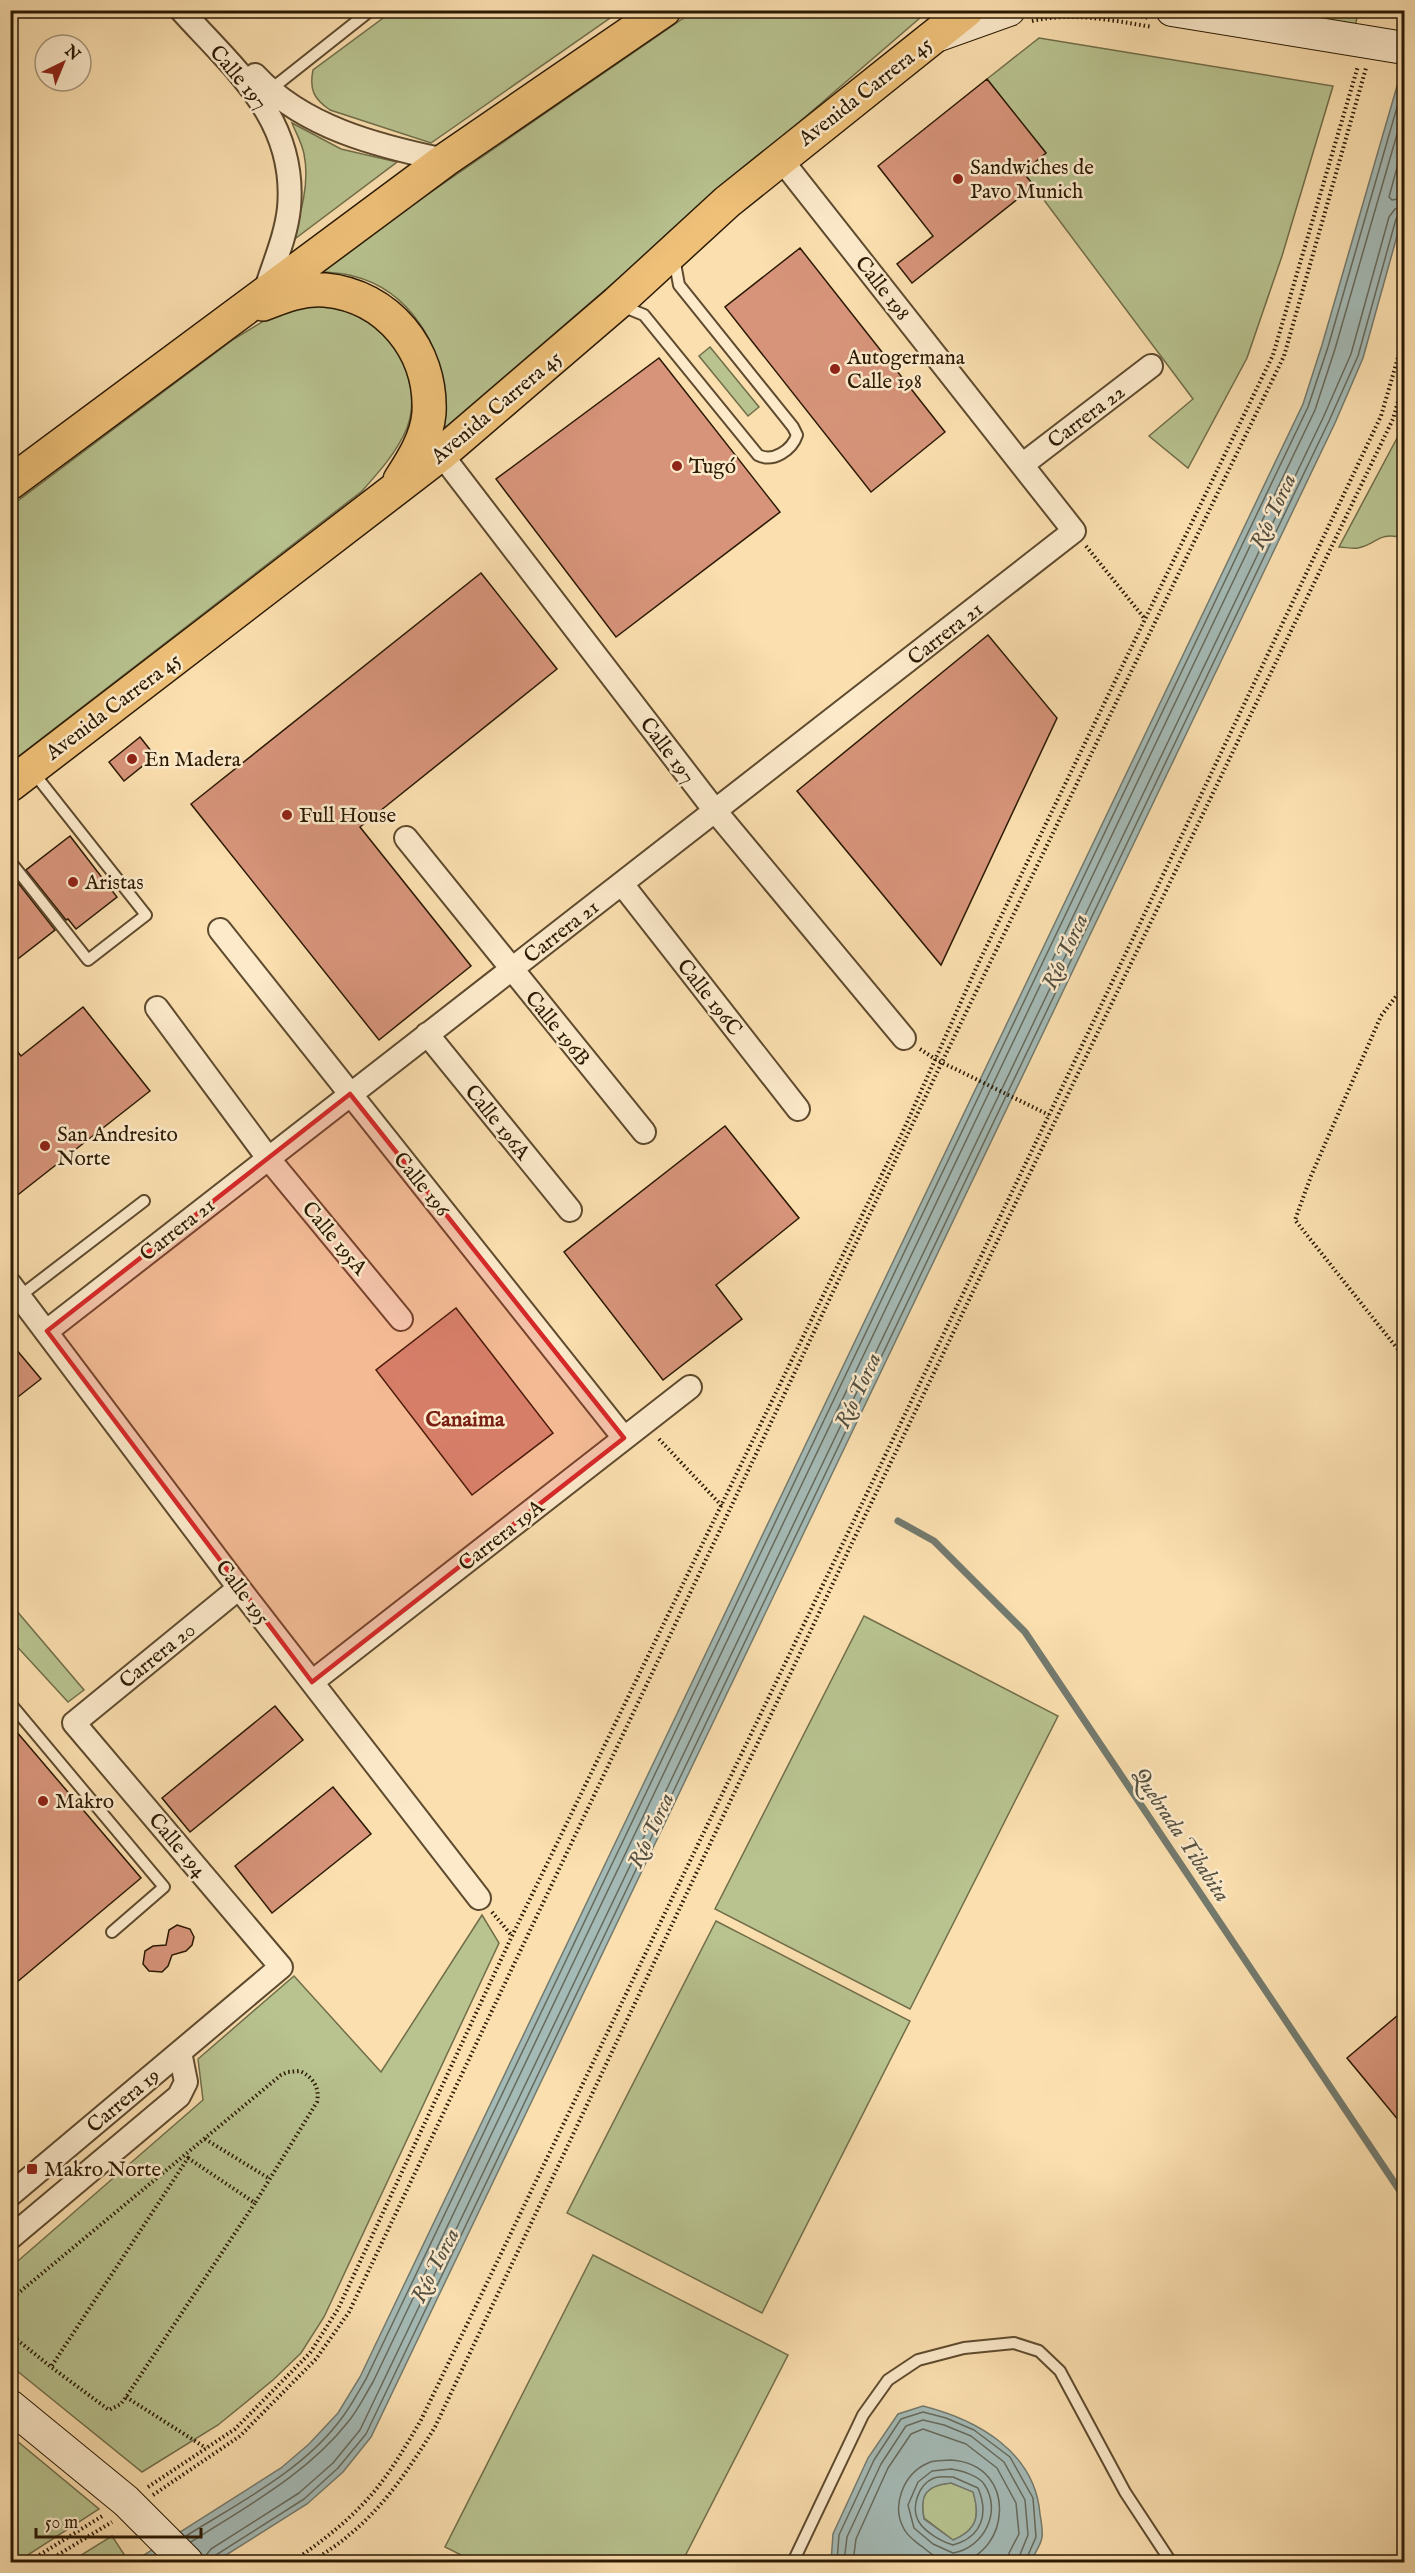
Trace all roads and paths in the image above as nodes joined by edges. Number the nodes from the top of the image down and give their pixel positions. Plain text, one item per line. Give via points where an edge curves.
1 (181, 10) edge
2 (197, 10) edge
3 (371, 10) edge
4 (664, 10) edge
5 (967, 10) edge
6 (1009, 10) edge
7 (1172, 10) edge
8 (935, 36) junction
9 (1384, 45) edge
10 (265, 94) junction
11 (780, 158) junction
12 (445, 160) junction
13 (673, 252) junction
14 (265, 292) junction
15 (617, 303) junction
16 (226, 321) junction
17 (1404, 337) edge
18 (1151, 366) dead end
19 (1404, 381) edge
20 (441, 454) junction
21 (1022, 465) junction
22 (10, 483) edge
23 (376, 506) junction
24 (1074, 531) junction
25 (1145, 619) junction
26 (21, 777) edge
27 (716, 812) junction
28 (406, 838) dead end
29 (10, 861) edge
30 (622, 884) junction
31 (220, 930) dead end
32 (511, 970) junction
33 (1404, 986) edge
34 (157, 1008) dead end
35 (427, 1034) junction
36 (904, 1038) dead end
37 (935, 1059) junction
38 (942, 1062) junction
39 (350, 1094) junction
40 (798, 1109) dead end
41 (1049, 1115) junction
42 (644, 1132) dead end
43 (268, 1158) junction
44 (144, 1200) dead end
45 (570, 1210) dead end
46 (15, 1290) edge
47 (401, 1319) dead end
48 (47, 1331) junction
49 (1404, 1357) edge
50 (690, 1387) dead end
51 (644, 1423) junction
52 (624, 1438) junction
53 (722, 1506) junction
54 (239, 1588) junction
55 (312, 1682) junction
56 (10, 1703) edge
57 (74, 1723) joint
58 (479, 1898) joint
59 (112, 1932) dead end
60 (512, 1936) junction
61 (281, 1967) joint
62 (180, 2052) junction
63 (205, 2139) junction
64 (186, 2157) junction
65 (270, 2179) junction
66 (10, 2194) edge
67 (255, 2203) junction
68 (10, 2238) edge
69 (10, 2300) edge
70 (10, 2334) edge
71 (51, 2367) junction
72 (126, 2397) junction
73 (10, 2406) edge
74 (207, 2448) junction
75 (130, 2505) junction
76 (28, 2562) edge
77 (46, 2562) edge
78 (187, 2562) edge
79 (292, 2562) edge
80 (312, 2562) edge
81 (793, 2562) edge
82 (1172, 2562) edge

1 - 10 street, Calle 197
2 - 10 street, Calle 197
3 - 10 lane
4 - 12 highway
5 - 8 highway, Avenida Carrera 45
6 - 8 main road
7 - 9 main road
8 - 11 highway, Avenida Carrera 45
9 - 25 path via 1273,355
9 - 38 path via 1284,356
10 - 12 street, Calle 197 via 311,119 409,153
10 - 14 street, Calle 197 via 290,178 284,234
11 - 13 highway, Avenida Carrera 45
11 - 21 street, Calle 198
12 - 14 highway
13 - 15 highway, Avenida Carrera 45
13 - 15 lane via 679,285 793,427 797,435 794,443 774,458 758,455 644,315
14 - 16 highway
15 - 20 highway, Avenida Carrera 45
16 - 22 highway
16 - 23 highway via 290,293 324,290 361,297 391,317 414,345 427,379 429,415 419,450 400,480
17 - 41 path via 1381,417
18 - 21 street, Carrera 22
19 - 80 path via 1393,419 857,1532 435,2427 379,2506 350,2535
20 - 23 highway, Avenida Carrera 45
20 - 27 street, Calle 197
21 - 24 street, Calle 198
23 - 26 highway, Avenida Carrera 45
24 - 25 path
24 - 27 street, Carrera 21
25 - 37 path
26 - 29 lane via 146,915 88,960
27 - 30 street, Carrera 21
27 - 36 street, Calle 197
28 - 32 street, Calle 196B
30 - 32 street, Carrera 21
30 - 40 street, Calle 196C
31 - 39 street, Calle 196
32 - 35 street, Carrera 21
32 - 42 street, Calle 196B
33 - 49 path via 1381,1016 1295,1220
34 - 43 street, Calle 195A
35 - 39 street, Carrera 21
35 - 45 street, Calle 196A
37 - 38 path
37 - 53 path
38 - 41 path
38 - 75 path via 349,2312 316,2359 240,2436
39 - 43 street, Carrera 21
39 - 52 street, Calle 196
41 - 79 path via 421,2420 395,2464 364,2504
43 - 47 street, Calle 195A
43 - 48 street, Carrera 21
44 - 46 lane
46 - 48 street, Calle 195
48 - 54 street, Calle 195
50 - 51 street, Carrera 19A
51 - 52 street, Carrera 19A
51 - 53 path
52 - 55 street, Carrera 19A
53 - 60 path
54 - 55 street, Calle 195
54 - 57 street, Carrera 20
55 - 58 street, Calle 195
56 - 59 lane via 164,1887
57 - 61 street, Calle 194
58 - 60 path
60 - 74 path via 338,2309 310,2353 235,2429
61 - 62 street, Carrera 19
62 - 66 street, Carrera 19
62 - 68 street, Carrera 19 via 186,2082 179,2097
63 - 64 path
63 - 65 path
63 - 65 path via 282,2075 294,2070 307,2074 319,2095 317,2102
64 - 67 path
64 - 69 path
64 - 71 path
65 - 67 path
67 - 72 path
70 - 71 path
71 - 72 path via 109,2410
72 - 74 path
73 - 75 main road
74 - 75 path
75 - 76 path
75 - 77 path
75 - 78 main road
81 - 82 lane via 863,2415 888,2380 918,2360 964,2348 1014,2343 1039,2351 1060,2371 1125,2492

